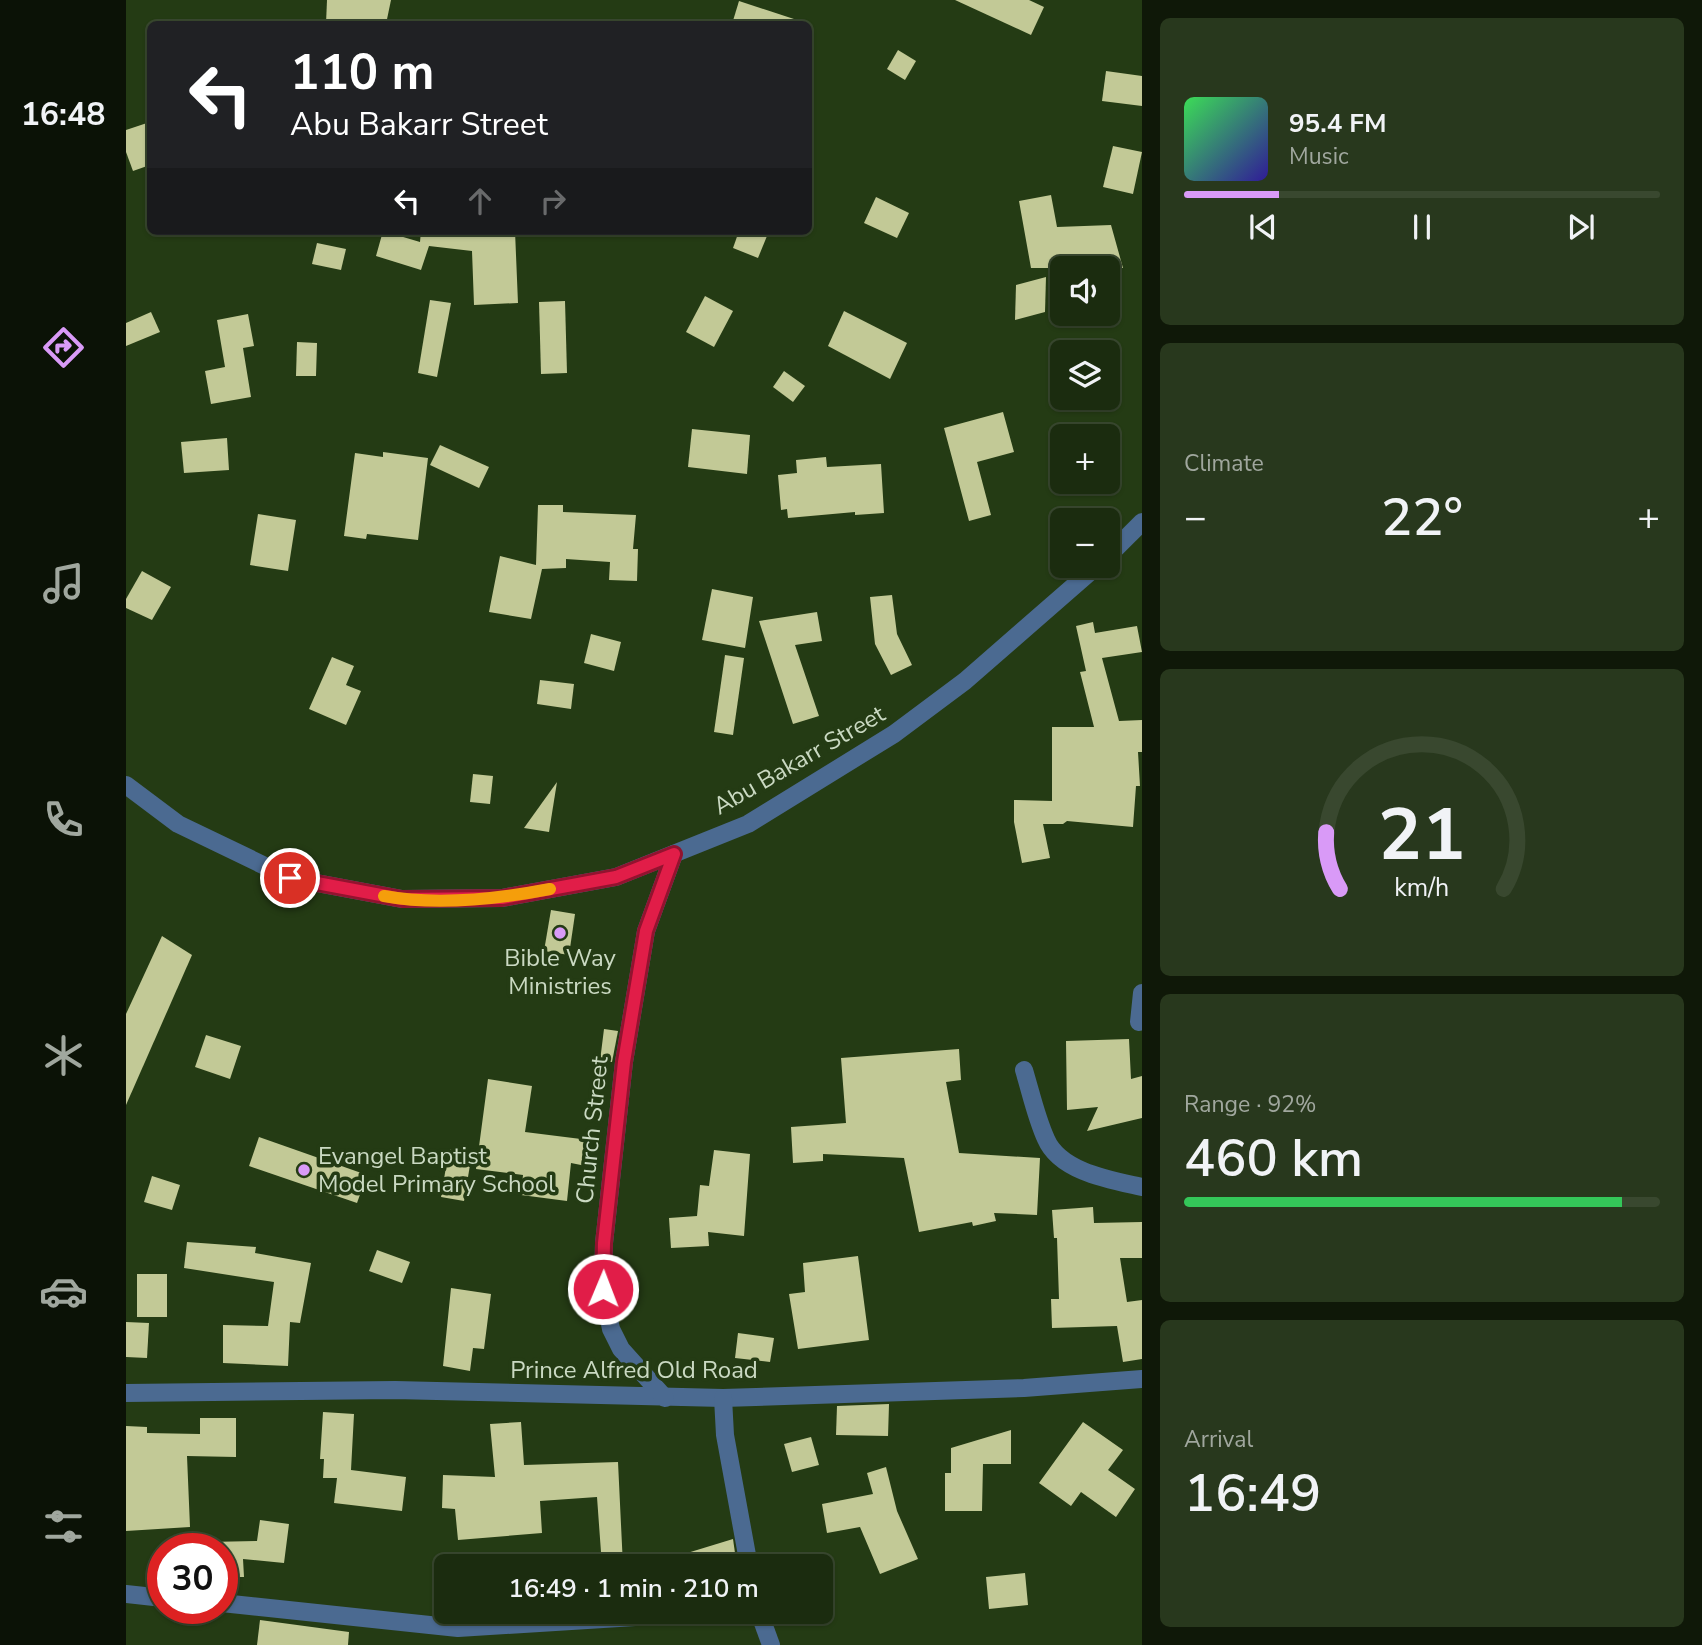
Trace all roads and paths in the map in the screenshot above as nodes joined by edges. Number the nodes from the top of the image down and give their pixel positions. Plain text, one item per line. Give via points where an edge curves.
1 (1142, 522) edge
2 (1120, 544) edge
3 (1083, 578) edge
4 (126, 785) edge
5 (674, 854) junction
6 (1142, 993) edge
7 (1139, 1022) dead end
8 (1024, 1070) dead end
9 (1142, 1187) edge
10 (1142, 1379) edge
11 (126, 1393) edge
12 (665, 1398) junction
13 (723, 1398) junction
14 (747, 1554) edge
15 (126, 1594) edge
16 (147, 1596) edge
17 (238, 1605) edge
18 (593, 1624) edge
19 (764, 1624) edge
20 (460, 1637) edge
21 (772, 1645) edge

1 - 2 street
3 - 5 street, Abu Bakarr Street via 965,681 894,734 748,824
4 - 5 street, Abu Bakarr Street via 178,824 290,878 402,899 502,898 616,877
5 - 12 street, Church Street via 646,931 626,1049 603,1289 611,1329 621,1349
6 - 7 street
8 - 9 street via 1047,1142 1065,1160 1104,1179
10 - 13 street, Prince Alfred Old Road via 1024,1388
11 - 12 street, Prince Alfred Old Road via 395,1390
12 - 13 street, Prince Alfred Old Road
13 - 14 street via 725,1436
15 - 16 street
17 - 20 street
18 - 20 street
19 - 21 street

